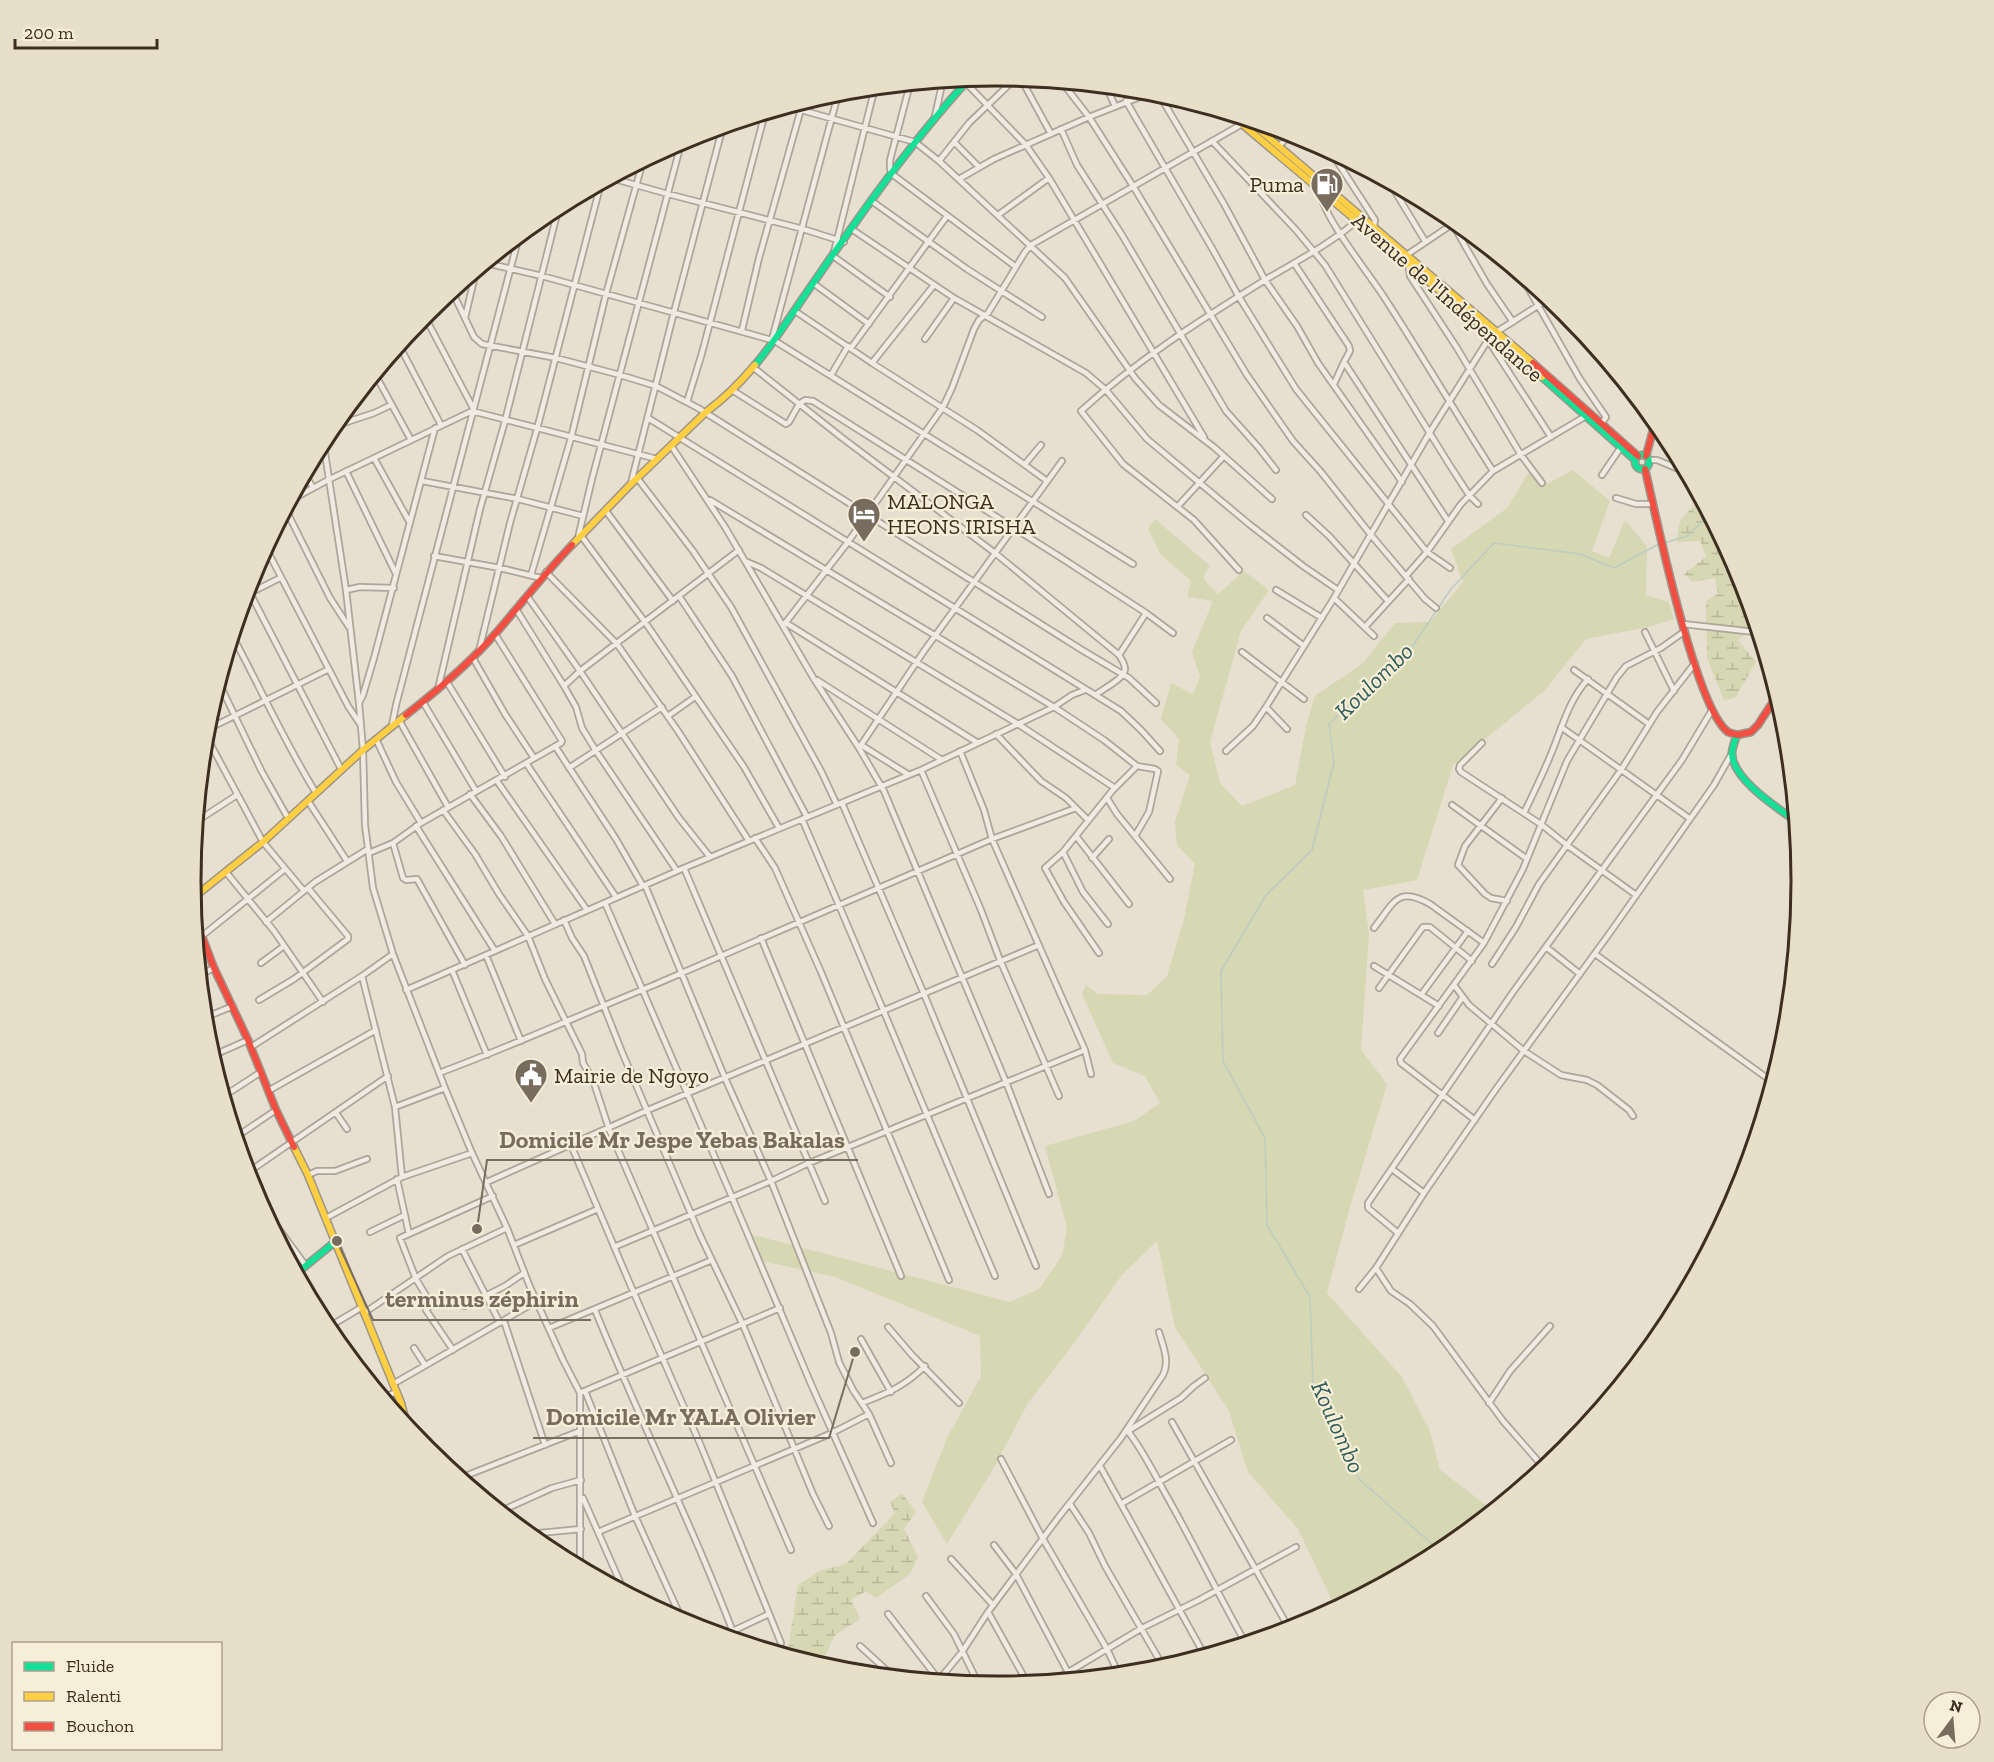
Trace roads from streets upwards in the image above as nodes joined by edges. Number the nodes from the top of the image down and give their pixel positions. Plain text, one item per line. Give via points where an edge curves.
1 (973, 86) edge
2 (1008, 86) edge
3 (941, 87) edge
4 (962, 87) edge
5 (1024, 87) edge
6 (1067, 89) edge
7 (908, 91) edge
8 (1109, 93) edge
9 (873, 96) edge
10 (1135, 98) edge
11 (1126, 101) junction
12 (836, 102) edge
13 (1164, 104) edge
14 (987, 105) junction
15 (1115, 106) junction
16 (801, 110) edge
17 (802, 110) edge
18 (934, 116) junction
19 (1089, 117) junction
20 (831, 119) junction
21 (763, 121) edge
22 (1239, 124) edge
23 (1251, 128) edge
24 (864, 129) junction
25 (1061, 129) junction
26 (1255, 129) edge
27 (1051, 134) junction
28 (720, 136) edge
29 (896, 137) junction
30 (1285, 140) edge
31 (1212, 141) junction
32 (915, 142) junction
33 (954, 142) junction
34 (1026, 145) junction
35 (1280, 146) junction
36 (679, 152) edge
37 (1193, 153) junction
38 (939, 161) junction
39 (1337, 162) edge
40 (979, 167) junction
41 (1166, 168) junction
42 (641, 170) edge
43 (892, 174) junction
44 (1049, 178) junction
45 (959, 179) junction
46 (620, 181) edge
47 (637, 186) junction
48 (1133, 186) junction
49 (1319, 187) junction
50 (599, 192) edge
51 (1395, 192) edge
52 (668, 195) junction
53 (873, 202) junction
54 (703, 203) junction
55 (1103, 204) junction
56 (739, 213) junction
57 (998, 215) junction
58 (947, 216) junction
59 (556, 220) edge
60 (1075, 220) junction
61 (1358, 220) junction
62 (770, 221) junction
63 (1374, 226) junction
64 (1448, 226) edge
65 (803, 229) junction
66 (853, 230) junction
67 (1342, 234) junction
68 (1461, 236) edge
69 (836, 240) junction
70 (1425, 241) junction
71 (844, 242) junction
72 (929, 243) junction
73 (1031, 245) junction
74 (516, 248) edge
75 (1313, 251) junction
76 (1407, 254) junction
77 (833, 256) junction
78 (1294, 263) junction
79 (1408, 263) junction
80 (495, 265) edge
81 (1016, 267) junction
82 (510, 268) junction
83 (909, 269) junction
84 (542, 276) junction
85 (1265, 280) junction
86 (474, 282) edge
87 (813, 283) junction
88 (575, 285) junction
89 (934, 285) junction
90 (1531, 291) edge
91 (1001, 292) junction
92 (606, 294) junction
93 (890, 297) junction
94 (1239, 297) junction
95 (455, 298) edge
96 (954, 298) junction
97 (1543, 302) edge
98 (639, 303) junction
99 (1539, 304) junction
100 (795, 311) junction
101 (674, 312) junction
102 (985, 316) junction
103 (1211, 316) junction
104 (1042, 317) dead end
105 (465, 319) junction
106 (710, 321) junction
107 (1513, 322) junction
108 (428, 324) edge
109 (869, 324) junction
110 (742, 330) junction
111 (1181, 334) junction
112 (1493, 335) junction
113 (925, 339) dead end
114 (774, 340) junction
115 (488, 347) junction
116 (849, 347) junction
117 (523, 351) junction
118 (402, 352) edge
119 (1155, 353) junction
120 (556, 358) junction
121 (1344, 362) junction
122 (872, 363) junction
123 (588, 367) junction
124 (754, 368) junction
125 (1469, 369) junction
126 (1130, 371) junction
127 (620, 375) junction
128 (831, 375) junction
129 (379, 381) edge
130 (1334, 385) junction
131 (656, 387) junction
132 (732, 390) junction
133 (1106, 390) junction
134 (687, 402) junction
135 (1449, 402) junction
136 (799, 404) junction
137 (391, 405) junction
138 (943, 407) junction
139 (473, 410) junction
140 (706, 412) junction
141 (1586, 416) junction
142 (648, 418) junction
143 (505, 421) junction
144 (348, 422) edge
145 (1602, 423) junction
146 (438, 427) junction
147 (537, 429) junction
148 (1652, 431) edge
149 (1430, 432) junction
150 (925, 433) junction
151 (681, 437) junction
152 (1551, 437) junction
153 (570, 438) junction
154 (411, 440) junction
155 (1205, 440) junction
156 (1041, 445) dead end
157 (601, 446) junction
158 (672, 447) junction
159 (1621, 447) junction
160 (1521, 454) junction
161 (638, 455) junction
162 (325, 456) edge
163 (1224, 456) junction
164 (374, 458) junction
165 (1636, 458) junction
166 (1647, 458) junction
167 (659, 460) junction
168 (906, 461) junction
169 (1062, 461) dead end
170 (1025, 464) junction
171 (1412, 466) junction
172 (1676, 468) dead end
173 (1645, 469) junction
174 (1276, 470) dead end
175 (346, 471) junction
176 (1493, 471) junction
177 (1602, 475) dead end
178 (894, 477) junction
179 (638, 479) junction
180 (328, 480) junction
181 (309, 481) edge
182 (1047, 481) junction
183 (422, 482) junction
184 (1402, 482) junction
185 (1200, 483) junction
186 (1542, 483) dead end
187 (630, 485) junction
188 (452, 487) junction
189 (313, 488) junction
190 (485, 493) junction
191 (302, 494) edge
192 (1469, 495) junction
193 (708, 498) junction
194 (1616, 498) dead end
195 (518, 499) junction
196 (1272, 499) dead end
197 (1033, 500) junction
198 (1389, 504) junction
199 (1478, 504) dead end
200 (1653, 504) junction
201 (1178, 506) junction
202 (551, 507) junction
203 (606, 511) junction
204 (868, 515) junction
205 (1306, 515) dead end
206 (583, 516) junction
207 (290, 518) edge
208 (1448, 521) junction
209 (410, 523) junction
210 (1014, 527) junction
211 (1371, 535) junction
212 (580, 539) junction
213 (848, 542) junction
214 (739, 550) junction
215 (1427, 552) junction
216 (994, 553) junction
217 (434, 556) junction
218 (271, 558) edge
219 (745, 561) junction
220 (467, 563) junction
221 (1132, 564) dead end
222 (1353, 565) junction
223 (500, 568) junction
224 (1450, 568) dead end
225 (827, 570) junction
226 (1239, 570) dead end
227 (546, 572) junction
228 (709, 574) junction
229 (397, 575) junction
230 (531, 575) junction
231 (280, 578) junction
232 (541, 578) junction
233 (1408, 578) junction
234 (974, 582) junction
235 (393, 588) junction
236 (257, 589) edge
237 (346, 590) junction
238 (1276, 590) dead end
239 (1338, 590) junction
240 (526, 596) junction
241 (679, 596) junction
242 (807, 596) junction
243 (1335, 598) junction
244 (673, 601) junction
245 (1388, 601) junction
246 (253, 602) edge
247 (1436, 608) dead end
248 (516, 609) junction
249 (955, 609) junction
250 (1146, 613) junction
251 (1267, 618) dead end
252 (1322, 618) junction
253 (645, 622) junction
254 (784, 624) junction
255 (1683, 624) junction
256 (1365, 627) junction
257 (350, 630) junction
258 (1645, 632) dead end
259 (1685, 632) junction
260 (1752, 632) edge
261 (1173, 633) dead end
262 (495, 634) junction
263 (934, 636) junction
264 (1374, 636) dead end
265 (617, 644) junction
266 (238, 646) edge
267 (1304, 646) junction
268 (1655, 651) junction
269 (478, 652) junction
270 (1242, 652) dead end
271 (1119, 655) junction
272 (473, 658) junction
273 (916, 663) junction
274 (1695, 663) junction
275 (329, 669) junction
276 (1574, 670) dead end
277 (580, 671) junction
278 (1122, 674) junction
279 (814, 679) junction
280 (1588, 679) junction
281 (447, 682) junction
282 (1281, 682) junction
283 (298, 686) junction
284 (564, 686) junction
285 (438, 690) junction
286 (1086, 690) junction
287 (1674, 691) junction
288 (896, 692) junction
289 (1607, 693) junction
290 (224, 694) edge
291 (1095, 695) junction
292 (695, 697) junction
293 (1304, 699) dead end
294 (267, 701) junction
295 (423, 702) junction
296 (359, 703) junction
297 (1156, 703) dead end
298 (1772, 704) edge
299 (662, 707) junction
300 (1054, 707) junction
301 (1266, 707) junction
302 (1712, 710) junction
303 (235, 716) junction
304 (668, 716) junction
305 (879, 719) junction
306 (399, 720) junction
307 (1018, 724) junction
308 (1648, 724) junction
309 (217, 726) edge
310 (392, 726) junction
311 (361, 727) junction
312 (1561, 727) junction
313 (1287, 729) dead end
314 (621, 734) junction
315 (996, 734) junction
316 (1737, 735) junction
317 (376, 739) junction
318 (1579, 741) junction
319 (978, 743) junction
320 (1482, 743) dead end
321 (555, 746) junction
322 (213, 747) edge
323 (860, 747) junction
324 (363, 750) junction
325 (596, 751) junction
326 (1160, 751) dead end
327 (1226, 751) dead end
328 (960, 752) junction
329 (1732, 753) junction
330 (534, 758) junction
331 (942, 760) junction
332 (526, 763) junction
333 (1137, 766) junction
334 (569, 768) junction
335 (341, 769) junction
336 (921, 770) junction
337 (1621, 770) junction
338 (909, 775) junction
339 (505, 777) junction
340 (497, 781) junction
341 (881, 787) junction
342 (1115, 788) junction
343 (476, 791) junction
344 (316, 793) junction
345 (237, 795) junction
346 (470, 795) junction
347 (1656, 795) junction
348 (1107, 798) junction
349 (1502, 798) junction
350 (308, 801) junction
351 (839, 804) junction
352 (1452, 805) dead end
353 (446, 808) junction
354 (1076, 808) junction
355 (1524, 813) junction
356 (204, 816) edge
357 (1790, 816) edge
358 (288, 818) junction
359 (804, 818) junction
360 (1689, 818) junction
361 (1088, 820) junction
362 (418, 824) junction
363 (1480, 825) junction
364 (1542, 825) junction
365 (779, 828) junction
366 (1076, 836) junction
367 (1135, 836) junction
368 (755, 838) junction
369 (1109, 838) dead end
370 (992, 839) junction
371 (749, 841) junction
372 (263, 842) junction
373 (393, 843) junction
374 (1568, 846) junction
375 (369, 850) junction
376 (1064, 852) junction
377 (957, 854) junction
378 (710, 857) junction
379 (1092, 858) junction
380 (1527, 859) junction
381 (347, 861) junction
382 (684, 868) junction
383 (285, 869) junction
384 (1602, 870) junction
385 (677, 871) junction
386 (917, 871) junction
387 (226, 872) junction
388 (1170, 879) dead end
389 (644, 885) junction
390 (878, 888) junction
391 (306, 890) junction
392 (201, 891) edge
393 (1636, 895) junction
394 (616, 897) junction
395 (248, 899) junction
396 (1507, 901) junction
397 (604, 903) junction
398 (839, 904) junction
399 (1129, 904) dead end
400 (587, 910) junction
401 (564, 920) junction
402 (266, 922) junction
403 (798, 922) junction
404 (555, 924) junction
405 (1108, 924) dead end
406 (1374, 928) dead end
407 (1468, 931) junction
408 (203, 935) edge
409 (528, 936) junction
410 (761, 938) junction
411 (204, 941) edge
412 (1484, 943) junction
413 (1039, 945) junction
414 (284, 946) junction
415 (1546, 946) junction
416 (1456, 948) junction
417 (495, 951) junction
418 (1099, 953) dead end
419 (393, 954) junction
420 (1595, 954) junction
421 (486, 955) junction
422 (720, 957) junction
423 (1000, 960) junction
424 (1472, 960) junction
425 (261, 963) dead end
426 (1492, 964) dead end
427 (465, 965) junction
428 (1374, 966) dead end
429 (214, 968) junction
430 (452, 970) junction
431 (207, 972) edge
432 (682, 972) junction
433 (303, 973) junction
434 (1580, 974) junction
435 (1389, 975) junction
436 (362, 976) junction
437 (962, 978) junction
438 (1454, 985) junction
439 (1379, 988) dead end
440 (406, 990) junction
441 (642, 990) junction
442 (924, 994) junction
443 (1421, 995) junction
444 (1462, 998) junction
445 (259, 1000) dead end
446 (322, 1002) junction
447 (602, 1005) junction
448 (232, 1006) junction
449 (1439, 1006) junction
450 (882, 1011) junction
451 (213, 1014) edge
452 (565, 1022) junction
453 (1492, 1024) junction
454 (845, 1027) junction
455 (376, 1030) junction
456 (1438, 1033) dead end
457 (521, 1041) junction
458 (250, 1043) junction
459 (805, 1044) junction
460 (1085, 1050) junction
461 (1524, 1051) junction
462 (221, 1053) edge
463 (487, 1055) junction
464 (766, 1061) junction
465 (1045, 1065) junction
466 (261, 1072) junction
467 (439, 1073) junction
468 (1092, 1074) dead end
469 (388, 1076) junction
470 (726, 1078) junction
471 (1767, 1078) edge
472 (1006, 1082) junction
473 (445, 1088) junction
474 (268, 1091) junction
475 (230, 1092) edge
476 (688, 1094) junction
477 (1441, 1095) junction
478 (1059, 1096) dead end
479 (966, 1098) junction
480 (395, 1107) junction
481 (276, 1110) junction
482 (648, 1110) junction
483 (336, 1113) junction
484 (926, 1115) junction
485 (1633, 1116) dead end
486 (1475, 1120) junction
487 (609, 1128) junction
488 (347, 1130) dead end
489 (888, 1131) junction
490 (243, 1133) edge
491 (291, 1142) junction
492 (571, 1145) junction
493 (848, 1147) junction
494 (472, 1153) junction
495 (367, 1158) dead end
496 (809, 1163) junction
497 (255, 1167) edge
498 (1392, 1169) junction
499 (308, 1175) junction
500 (399, 1178) junction
501 (771, 1181) junction
502 (487, 1182) junction
503 (1049, 1194) dead end
504 (1424, 1194) junction
505 (493, 1196) junction
506 (732, 1197) junction
507 (825, 1201) dead end
508 (598, 1209) junction
509 (692, 1214) junction
510 (405, 1215) junction
511 (326, 1218) junction
512 (507, 1228) junction
513 (654, 1230) junction
514 (370, 1232) dead end
515 (1398, 1233) junction
516 (409, 1234) junction
517 (336, 1241) junction
518 (514, 1245) junction
519 (614, 1247) junction
520 (462, 1249) junction
521 (294, 1251) edge
522 (712, 1260) junction
523 (306, 1266) junction
524 (1036, 1266) dead end
525 (1376, 1268) junction
526 (303, 1269) edge
527 (524, 1273) junction
528 (672, 1276) junction
529 (901, 1276) dead end
530 (995, 1276) dead end
531 (416, 1279) junction
532 (949, 1280) dead end
533 (1359, 1289) dead end
534 (634, 1293) junction
535 (485, 1296) junction
536 (537, 1301) junction
537 (465, 1306) dead end
538 (780, 1308) junction
539 (363, 1310) junction
540 (595, 1310) junction
541 (502, 1322) junction
542 (336, 1323) edge
543 (742, 1325) junction
544 (1550, 1326) dead end
545 (888, 1327) dead end
546 (549, 1328) junction
547 (1159, 1332) dead end
548 (861, 1339) dead end
549 (701, 1342) junction
550 (414, 1348) dead end
551 (453, 1350) junction
552 (662, 1359) junction
553 (425, 1365) junction
554 (925, 1366) junction
555 (622, 1376) junction
556 (1205, 1378) dead end
557 (393, 1384) junction
558 (397, 1392) junction
559 (583, 1392) junction
560 (891, 1392) junction
561 (390, 1395) edge
562 (862, 1403) junction
563 (959, 1403) dead end
564 (1489, 1403) junction
565 (402, 1409) edge
566 (869, 1414) junction
567 (1172, 1422) dead end
568 (1127, 1430) junction
569 (580, 1431) junction
570 (832, 1432) junction
571 (1231, 1440) dead end
572 (545, 1445) junction
573 (794, 1449) junction
574 (1001, 1459) dead end
575 (1195, 1461) junction
576 (891, 1463) dead end
577 (1539, 1463) edge
578 (755, 1466) junction
579 (1100, 1466) junction
580 (468, 1475) edge
581 (580, 1480) junction
582 (715, 1482) junction
583 (1160, 1483) junction
584 (581, 1495) junction
585 (677, 1499) junction
586 (1070, 1504) junction
587 (1121, 1504) junction
588 (508, 1508) edge
589 (635, 1516) junction
590 (873, 1523) dead end
591 (830, 1526) dead end
592 (581, 1529) junction
593 (598, 1532) junction
594 (542, 1533) edge
595 (1043, 1539) junction
596 (994, 1545) dead end
597 (1296, 1547) dead end
598 (791, 1550) dead end
599 (580, 1558) edge
600 (951, 1559) dead end
601 (1256, 1569) junction
602 (1016, 1574) junction
603 (619, 1581) edge
604 (1216, 1590) junction
605 (926, 1596) dead end
606 (993, 1605) junction
607 (676, 1608) edge
608 (1180, 1610) junction
609 (988, 1612) junction
610 (769, 1614) junction
611 (888, 1614) dead end
612 (1285, 1622) edge
613 (1142, 1628) junction
614 (732, 1631) edge
615 (734, 1631) edge
616 (1242, 1637) edge
617 (781, 1643) dead end
618 (860, 1646) dead end
619 (1107, 1649) junction
620 (1201, 1649) edge
621 (962, 1652) junction
622 (1159, 1659) edge
623 (1116, 1667) edge
624 (885, 1669) edge
625 (1068, 1672) joint
626 (933, 1674) edge
627 (942, 1675) edge
628 (1023, 1675) edge
629 (974, 1676) edge

1 - 14 street
2 - 14 street
3 - 18 street
4 - 18 street
5 - 27 street
6 - 19 street
7 - 29 street
8 - 15 street
9 - 24 street
10 - 11 street
11 - 15 street
11 - 41 street
12 - 20 street
13 - 37 street
14 - 33 street
14 - 34 street
15 - 19 street
16 - 62 street
17 - 20 street
18 - 32 street
19 - 25 street
19 - 48 street
20 - 24 street
20 - 65 street
21 - 56 street
22 - 31 street
23 - 49 street, Avenue de l'Indépendance
24 - 29 street
24 - 69 street
25 - 27 street
25 - 55 street via 1077,165
26 - 35 street, Avenue de l'Indépendance
27 - 34 street
28 - 54 street
29 - 32 street
29 - 43 street via 890,160
30 - 35 street
31 - 37 street
31 - 75 street
32 - 38 street
32 - 43 street
33 - 38 street
33 - 40 street
34 - 40 street
34 - 44 street
35 - 63 street, Avenue de l'Indépendance
36 - 52 street
37 - 41 street
37 - 85 street
38 - 45 street
39 - 63 street via 1375,220
40 - 45 street
41 - 48 street
41 - 94 street
42 - 47 street
43 - 53 street
43 - 58 street
44 - 57 street
44 - 60 street
45 - 57 street
46 - 47 street
47 - 52 street
47 - 92 street
48 - 55 street
48 - 103 street
49 - 61 street, Avenue de l'Indépendance
49 - 67 street via 1323,203
50 - 88 street
51 - 70 street
52 - 54 street
52 - 98 street
53 - 66 street
53 - 72 street
54 - 56 street
54 - 101 street
55 - 60 street
55 - 111 street
56 - 62 street
56 - 106 street
57 - 73 street
58 - 72 street
58 - 81 street
59 - 84 street
60 - 73 street
60 - 119 street
61 - 67 street
61 - 79 street, Avenue de l'Indépendance
62 - 65 street
62 - 110 street
63 - 76 street, Avenue de l'Indépendance
64 - 70 street
65 - 69 street
65 - 114 street
66 - 71 street
66 - 83 street
67 - 75 street
67 - 135 street
68 - 107 street
69 - 71 street
69 - 77 street
70 - 76 street
71 - 77 street
72 - 83 street
72 - 91 street
73 - 81 street
73 - 126 street via 1073,288
74 - 82 street
75 - 78 street
75 - 149 street via 1331,273
76 - 112 street, Avenue de l'Indépendance
77 - 87 street
77 - 93 street
78 - 85 street
78 - 121 street via 1349,346
79 - 112 street, Avenue de l'Indépendance
79 - 125 street via 1410,276
80 - 82 street
81 - 91 street
82 - 84 street
82 - 115 street
83 - 89 street
83 - 93 street
84 - 88 street
84 - 117 street
85 - 94 street
85 - 130 street
86 - 105 street
87 - 100 street
87 - 109 street
88 - 92 street
88 - 120 street
89 - 96 street
89 - 122 street
90 - 99 street
91 - 102 street
91 - 104 street
92 - 98 street
92 - 123 street
93 - 109 street
94 - 103 street
94 - 198 street via 1296,389
95 - 105 street
96 - 102 street
96 - 113 street
97 - 99 street
98 - 101 street
98 - 127 street
99 - 107 street
99 - 145 street via 1606,417
100 - 114 street
100 - 116 street
101 - 106 street
101 - 131 street
102 - 133 street via 1086,373
102 - 138 street via 974,329
103 - 111 street
103 - 211 street via 1293,441
105 - 115 street via 478,342
106 - 110 street
106 - 134 street
107 - 112 street
108 - 139 street
109 - 116 street
110 - 114 street
111 - 119 street
111 - 174 street via 1226,411
112 - 125 street
112 - 141 street, Avenue de l'Indépendance
112 - 145 street, Avenue de l'Indépendance
112 - 152 street
114 - 124 street
114 - 128 street
115 - 117 street
115 - 139 street
116 - 122 street
116 - 128 street
117 - 120 street
117 - 143 street
118 - 146 street
119 - 126 street
119 - 155 street
120 - 123 street
120 - 147 street
121 - 130 street
121 - 171 street
122 - 138 street
123 - 127 street
123 - 153 street
124 - 132 street
124 - 136 street
125 - 135 street
125 - 160 street
126 - 133 street
126 - 155 street via 1159,405
127 - 131 street
127 - 157 street
128 - 150 street
129 - 137 street
130 - 184 street
131 - 134 street
131 - 142 street
132 - 136 street via 783,423 789,422
132 - 140 street
133 - 185 street via 1147,439
133 - 201 street via 1082,413 1123,464
134 - 140 street
135 - 149 street
135 - 176 street
136 - 168 street via 813,401
136 - 178 street
137 - 144 street
137 - 154 street
138 - 150 street
138 - 170 street
139 - 143 street
139 - 146 street
139 - 188 street
140 - 151 street
140 - 204 street
141 - 152 street
141 - 159 street, Avenue de l'Indépendance
142 - 151 street
142 - 161 street
143 - 147 street
143 - 190 street
145 - 165 street, Avenue de l'Indépendance
146 - 154 street
146 - 183 street
147 - 153 street
147 - 195 street
148 - 166 street
149 - 171 street
149 - 192 street
150 - 168 street
150 - 197 street
151 - 158 street
151 - 213 street
152 - 160 street
153 - 157 street
153 - 202 street
154 - 164 street
155 - 163 street
156 - 170 street
157 - 161 street
157 - 206 street
158 - 167 street
158 - 193 street
159 - 165 street, Avenue de l'Indépendance
159 - 177 street
160 - 176 street
160 - 186 street
161 - 167 street
161 - 187 street
162 - 180 street
163 - 185 street
163 - 196 street
164 - 175 street
164 - 209 street
165 - 166 street
165 - 173 street via 1637,468
166 - 172 street
166 - 173 street
167 - 179 street
168 - 178 street
168 - 210 street
169 - 182 street
170 - 182 street
171 - 184 street
171 - 208 street
173 - 200 street
175 - 180 street
175 - 229 street
176 - 192 street
178 - 204 street
178 - 216 street
179 - 187 street
179 - 228 street
180 - 189 street
180 - 237 street
181 - 189 street
182 - 197 street
183 - 188 street
183 - 209 street
184 - 198 street
185 - 201 street
185 - 239 street
187 - 203 street
188 - 190 street
188 - 217 street
189 - 191 street
190 - 195 street
190 - 220 street
192 - 199 street
192 - 208 street
193 - 214 street
193 - 225 street
194 - 200 street
195 - 202 street
195 - 223 street
197 - 210 street
197 - 221 street
198 - 211 street
198 - 215 street
200 - 255 street
201 - 226 street
202 - 206 street
202 - 230 street
203 - 212 street
203 - 244 street
204 - 213 street
204 - 234 street
205 - 222 street
206 - 212 street
207 - 257 street
208 - 215 street
209 - 229 street
210 - 216 street
210 - 250 street
211 - 222 street
211 - 233 street
212 - 227 street
212 - 253 street
213 - 225 street
213 - 249 street
214 - 219 street
214 - 228 street
215 - 224 street
215 - 233 street
216 - 234 street
216 - 271 street
217 - 220 street
217 - 310 street
218 - 231 street
219 - 242 street
219 - 254 street
220 - 223 street
220 - 285 street
222 - 239 street
222 - 245 street
223 - 230 street
223 - 269 street
225 - 242 street
225 - 263 street
227 - 232 street
227 - 265 street
228 - 241 street
228 - 351 street via 742,626
229 - 235 street
230 - 232 street
231 - 236 street
231 - 275 street
232 - 240 street
233 - 245 street
233 - 247 street
234 - 249 street
234 - 278 street
235 - 237 street
235 - 296 street
237 - 257 street
238 - 252 street
239 - 243 street
240 - 248 street
240 - 277 street
241 - 244 street
241 - 359 street via 732,676
242 - 254 street
242 - 273 street
243 - 252 street
243 - 256 street
244 - 253 street
245 - 256 street
246 - 283 street
248 - 262 street
248 - 284 street
249 - 263 street
249 - 286 street
250 - 261 street
250 - 271 street
251 - 267 street
252 - 267 street
253 - 265 street
253 - 292 street
254 - 279 street
254 - 288 street
255 - 259 street
255 - 260 street
256 - 264 street
257 - 296 street
258 - 268 street
259 - 268 street
259 - 274 street
262 - 269 street
262 - 321 street via 561,741
263 - 273 street
263 - 300 street
265 - 277 street
265 - 299 street
266 - 294 street
267 - 282 street
268 - 287 street
268 - 289 street via 1626,666
269 - 272 street
270 - 282 street
271 - 278 street via 1125,667
272 - 281 street
272 - 330 street
273 - 288 street
273 - 307 street
274 - 287 street
274 - 302 street
275 - 283 street
275 - 311 street
276 - 280 street
277 - 284 street
277 - 314 street
278 - 291 street
278 - 297 street
279 - 305 street
279 - 323 street
280 - 289 street
280 - 312 street via 1577,691
281 - 285 street
281 - 339 street
282 - 293 street
282 - 301 street
283 - 294 street
283 - 335 street
284 - 325 street
285 - 295 street
286 - 291 street
286 - 300 street
287 - 308 street
288 - 305 street
288 - 319 street
289 - 308 street
289 - 318 street
290 - 303 street
291 - 326 street via 1121,711
292 - 304 street
292 - 365 street via 744,767
294 - 303 street
294 - 344 street
295 - 306 street
295 - 343 street
296 - 311 street
298 - 316 street via 1751,732
299 - 304 street
299 - 314 street
300 - 307 street
300 - 333 street
301 - 313 street
301 - 327 street via 1253,726
302 - 316 street via 1729,734
302 - 347 street
303 - 309 street
303 - 358 street
304 - 371 street
305 - 323 street
305 - 331 street
306 - 310 street
306 - 353 street
307 - 315 street
307 - 342 street
308 - 337 street
310 - 317 street
311 - 324 street
312 - 318 street
312 - 355 street
314 - 325 street
314 - 378 street
315 - 319 street
315 - 354 street via 1041,781
316 - 329 street
317 - 324 street
317 - 362 street
318 - 337 street
318 - 364 street
319 - 328 street
320 - 349 street via 1459,769
321 - 330 street
321 - 334 street
322 - 345 street
323 - 338 street
323 - 341 street
324 - 335 street
324 - 375 street
325 - 334 street
325 - 385 street
328 - 331 street
328 - 370 street
329 - 357 street via 1737,769
329 - 360 street
330 - 332 street
331 - 336 street
332 - 339 street
332 - 394 street
333 - 342 street
333 - 367 street via 1158,771 1149,812
334 - 389 street
335 - 344 street
336 - 338 street
336 - 377 street
337 - 347 street
337 - 374 street
338 - 341 street
339 - 340 street
340 - 343 street
340 - 400 street
341 - 351 street
341 - 386 street
342 - 348 street
343 - 346 street
344 - 350 street
345 - 356 street
345 - 372 street
346 - 353 street
346 - 404 street via 501,836
347 - 360 street
347 - 384 street
348 - 361 street
348 - 367 street
349 - 355 street
349 - 363 street
350 - 358 street
350 - 381 street
351 - 359 street
351 - 390 street
352 - 363 street
353 - 362 street
353 - 409 street
354 - 361 street
354 - 370 street
355 - 364 street
358 - 372 street
359 - 365 street
359 - 398 street
360 - 393 street
361 - 366 street
362 - 373 street
362 - 417 street
363 - 380 street
363 - 396 street via 1465,846 1458,865 1485,894
364 - 374 street
364 - 380 street
365 - 368 street
366 - 376 street
366 - 379 street
367 - 388 street
368 - 371 street
368 - 403 street via 774,868
369 - 379 street
370 - 377 street
370 - 413 street
371 - 378 street
372 - 383 street
372 - 387 street
373 - 375 street
373 - 427 street via 403,878 417,879
374 - 384 street
374 - 426 street via 1539,884
375 - 381 street
375 - 419 street via 373,888
376 - 405 street via 1083,892
376 - 418 street via 1045,871
377 - 386 street
377 - 423 street
378 - 382 street
379 - 399 street
380 - 396 street
381 - 391 street
382 - 385 street
382 - 422 street
383 - 391 street
383 - 395 street
384 - 393 street
384 - 415 street
385 - 389 street
386 - 390 street
386 - 437 street
387 - 392 street
387 - 395 street
389 - 394 street
389 - 432 street
390 - 398 street
390 - 442 street
391 - 402 street
391 - 433 street via 349,937
393 - 420 street
394 - 397 street
395 - 402 street
395 - 408 street
396 - 412 street
397 - 400 street
397 - 441 street
398 - 403 street
398 - 450 street
400 - 401 street
401 - 404 street
401 - 447 street via 584,957
402 - 414 street
403 - 410 street
403 - 454 street
404 - 409 street
406 - 407 street via 1398,899 1407,895 1430,904
407 - 412 street
407 - 416 street
409 - 417 street
409 - 452 street
410 - 422 street
410 - 459 street
411 - 429 street
412 - 424 street
413 - 423 street
413 - 460 street
414 - 425 street
414 - 433 street
415 - 434 street
415 - 453 street
416 - 424 street
416 - 435 street via 1430,927 1423,927
416 - 443 street
417 - 421 street
419 - 436 street
419 - 440 street
420 - 434 street
420 - 471 street
421 - 427 street
421 - 457 street
422 - 432 street
422 - 464 street
423 - 437 street
423 - 465 street
424 - 438 street
427 - 430 street
428 - 435 street
429 - 431 street
429 - 448 street
430 - 440 street
430 - 463 street
432 - 441 street
432 - 470 street
433 - 445 street
433 - 446 street
434 - 461 street
435 - 439 street
435 - 443 street
436 - 446 street
436 - 455 street
437 - 442 street
437 - 472 street
438 - 444 street
438 - 449 street
440 - 467 street
441 - 447 street
441 - 476 street
442 - 450 street
442 - 479 street
443 - 449 street
444 - 453 street
444 - 456 street
446 - 458 street
447 - 452 street
447 - 482 street
448 - 451 street
448 - 458 street
449 - 477 street via 1400,1061
450 - 454 street
450 - 484 street
452 - 457 street
452 - 487 street via 593,1080
453 - 461 street
453 - 477 street
454 - 459 street
454 - 489 street
455 - 469 street
455 - 474 street
457 - 463 street
458 - 462 street
458 - 466 street
459 - 464 street
459 - 493 street
460 - 465 street
460 - 468 street
461 - 485 street via 1561,1075 1596,1085
461 - 486 street
463 - 467 street
464 - 470 street
464 - 496 street
465 - 472 street
465 - 478 street
466 - 474 street
466 - 475 street
467 - 473 street
469 - 480 street
469 - 483 street
470 - 476 street
470 - 501 street
472 - 479 street
472 - 503 street
473 - 480 street
473 - 494 street
474 - 481 street
476 - 482 street
476 - 506 street
477 - 486 street
477 - 498 street
479 - 484 street
479 - 524 street
480 - 500 street
481 - 490 street
481 - 491 street
482 - 487 street
482 - 509 street
483 - 488 street
483 - 491 street
484 - 489 street
484 - 530 street
486 - 504 street
487 - 492 street
487 - 513 street
489 - 493 street
489 - 532 street
491 - 497 street
491 - 499 street
492 - 502 street
492 - 508 street
493 - 496 street
493 - 529 street
494 - 500 street
494 - 502 street
495 - 499 street via 335,1171
496 - 501 street
496 - 507 street
498 - 504 street
498 - 515 street via 1367,1207
499 - 511 street
500 - 510 street
500 - 511 street
501 - 506 street
501 - 562 street via 839,1362
502 - 505 street
504 - 515 street
505 - 512 street
505 - 516 street
506 - 509 street
506 - 538 street
508 - 518 street
508 - 519 street
509 - 513 street
509 - 522 street
510 - 514 street
510 - 516 street
511 - 517 street
512 - 518 street
512 - 520 street
513 - 519 street
513 - 528 street
515 - 525 street
516 - 531 street via 400,1239
517 - 523 street
517 - 539 street
518 - 527 street
519 - 534 street
520 - 531 street
520 - 535 street
521 - 523 street
522 - 528 street
522 - 543 street
523 - 526 street
525 - 533 street
525 - 564 street via 1391,1291 1438,1333
527 - 535 street
527 - 536 street
528 - 534 street
528 - 549 street
531 - 539 street
531 - 551 street via 431,1304 426,1310
534 - 540 street
534 - 552 street
535 - 537 street
535 - 541 street
536 - 541 street
536 - 546 street
538 - 543 street
538 - 570 street
539 - 542 street
539 - 557 street
540 - 546 street
540 - 555 street
541 - 551 street
541 - 572 street
543 - 549 street
543 - 573 street
544 - 564 street via 1509,1371
545 - 554 street
546 - 559 street
547 - 568 street via 1166,1357 1165,1372
548 - 560 street
549 - 552 street
549 - 578 street
550 - 553 street
551 - 553 street
552 - 555 street
552 - 582 street
553 - 557 street
554 - 560 street
554 - 563 street
555 - 559 street
555 - 585 street
556 - 568 street via 1181,1398
557 - 558 street
558 - 561 street
558 - 565 street
559 - 569 street
559 - 589 street
560 - 562 street
562 - 566 street
564 - 577 street
566 - 570 street
566 - 576 street
567 - 575 street
568 - 579 street
568 - 583 street
569 - 572 street
569 - 581 street
570 - 573 street
570 - 590 street
571 - 575 street
572 - 580 street
573 - 578 street
573 - 591 street
574 - 595 street
575 - 583 street
575 - 601 street
578 - 582 street
578 - 598 street
579 - 586 street
579 - 587 street
581 - 584 street
581 - 588 street
582 - 585 street
582 - 610 street
583 - 587 street
583 - 604 street
584 - 592 street
584 - 593 street
585 - 589 street
585 - 614 street
586 - 595 street
586 - 613 street
587 - 608 street
589 - 593 street
589 - 607 street
592 - 594 street
592 - 599 street
593 - 603 street
595 - 602 street
595 - 619 street
596 - 602 street
597 - 601 street
600 - 606 street
601 - 604 street
601 - 612 street
602 - 606 street
602 - 625 street
604 - 608 street
604 - 616 street
605 - 621 street via 950,1627
606 - 609 street
608 - 613 street
608 - 620 street
609 - 621 street
609 - 628 street
610 - 615 street
610 - 617 street
611 - 626 street
613 - 619 street
613 - 622 street
618 - 624 street
619 - 623 street
619 - 625 street
621 - 627 street
621 - 629 street

